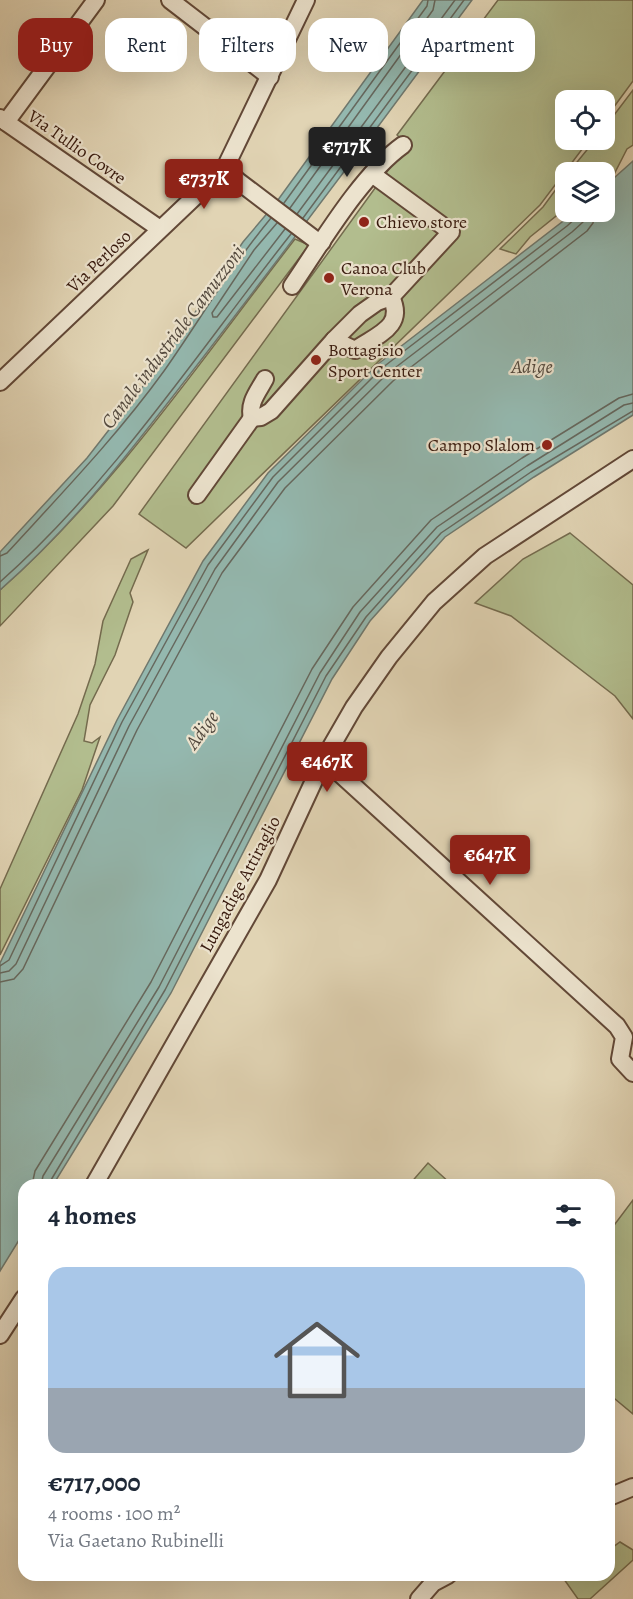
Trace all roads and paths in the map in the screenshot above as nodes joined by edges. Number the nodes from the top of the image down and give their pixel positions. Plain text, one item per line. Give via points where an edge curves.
1 (96, 0) edge
2 (170, 0) edge
3 (306, 0) edge
4 (270, 77) junction
5 (3, 120) edge
6 (403, 145) dead end
7 (225, 168) junction
8 (372, 174) junction
9 (160, 229) junction
10 (316, 239) junction
11 (292, 286) dead end
12 (391, 297) junction
13 (334, 340) junction
14 (265, 379) dead end
15 (0, 382) edge
16 (252, 418) junction
17 (633, 459) edge
18 (197, 495) dead end
19 (324, 759) junction
20 (633, 1073) edge
21 (97, 1179) edge
22 (18, 1307) edge
23 (0, 1335) edge
24 (633, 1487) edge
25 (615, 1494) edge
26 (437, 1581) edge
27 (419, 1599) edge

1 - 5 street
2 - 4 street
3 - 4 street, Via Perloso
4 - 7 street, Via Perloso
5 - 9 street, Via Tullio Covre
6 - 8 street
7 - 9 street, Via Perloso
7 - 10 street
8 - 10 street
8 - 12 street via 451,232
9 - 15 street, Via Perloso
10 - 11 street
12 - 13 street via 360,314
12 - 13 street via 397,309 395,321 385,330 355,350
13 - 16 street via 271,411
14 - 16 street via 253,399
16 - 18 street
17 - 19 street, Lungadige Attiraglio via 485,556 434,602 389,657
19 - 20 street via 617,1026 624,1038 620,1059
19 - 21 street, Lungadige Attiraglio via 268,880
22 - 23 street
24 - 25 street
26 - 27 street

